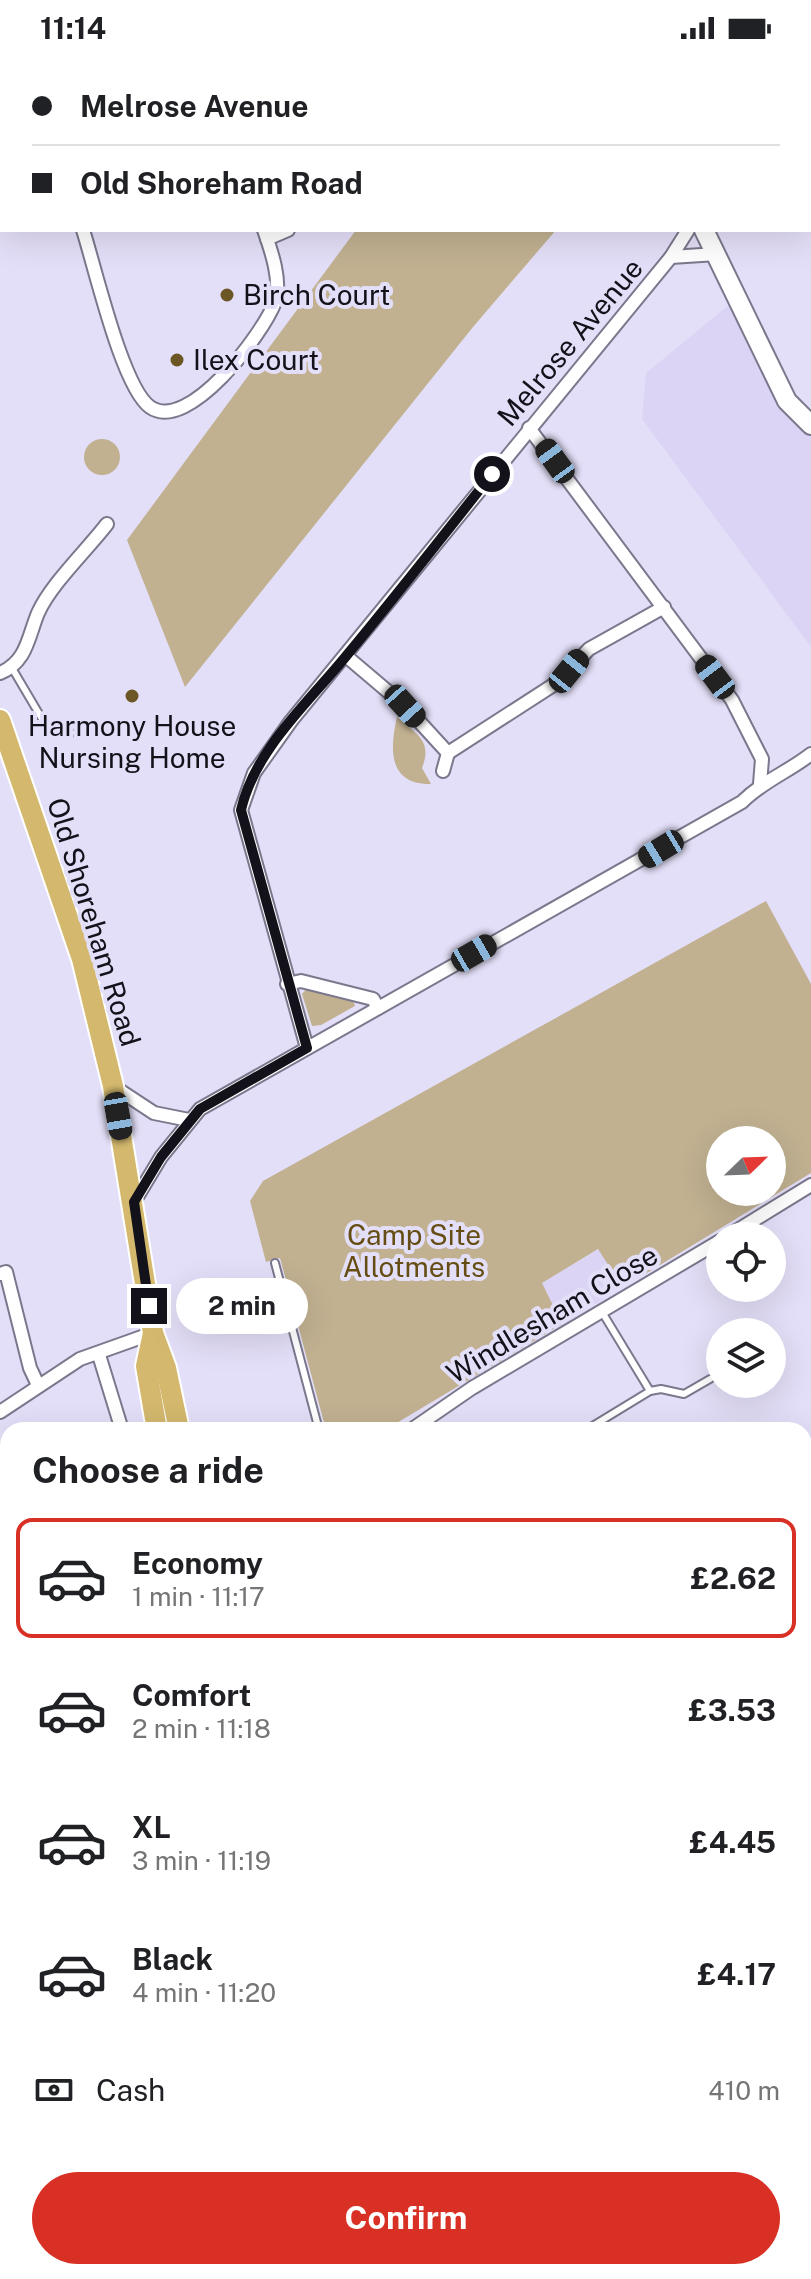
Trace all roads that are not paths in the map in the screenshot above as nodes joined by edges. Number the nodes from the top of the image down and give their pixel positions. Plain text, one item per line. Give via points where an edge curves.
1 (84, 232) edge
2 (687, 232) edge
3 (705, 232) edge
4 (265, 235) edge
5 (717, 254) junction
6 (671, 257) junction
7 (811, 425) edge
8 (529, 428) junction
9 (107, 524) dead end
10 (664, 607) junction
11 (346, 656) junction
12 (6, 670) edge
13 (0, 720) edge
14 (71, 733) dead end
15 (448, 753) junction
16 (811, 754) edge
17 (443, 771) dead end
18 (760, 784) junction
19 (287, 984) junction
20 (378, 1008) junction
21 (307, 1048) junction
22 (113, 1086) junction
23 (189, 1120) junction
24 (811, 1185) edge
25 (134, 1202) junction
26 (751, 1222) edge
27 (706, 1249) edge
28 (275, 1263) dead end
29 (0, 1274) edge
30 (602, 1312) junction
31 (153, 1333) junction
32 (99, 1355) junction
33 (706, 1381) edge
34 (38, 1385) junction
35 (650, 1391) junction
36 (0, 1412) edge
37 (120, 1422) edge
38 (156, 1422) edge
39 (177, 1422) edge
40 (317, 1422) edge
41 (423, 1422) edge
42 (599, 1422) edge

1 - 4 street via 130,380 150,407 164,413 181,410 202,396 257,337 276,300
2 - 6 street, Melrose Avenue
3 - 5 street
5 - 6 street, Melrose Avenue
5 - 7 street via 787,401
6 - 8 street, Melrose Avenue
8 - 10 street
8 - 11 street, Melrose Avenue
9 - 12 street via 40,610 22,657
10 - 15 street via 589,649 558,682
10 - 18 street via 753,736 763,765
11 - 15 street via 405,706
11 - 19 street, Melrose Avenue via 254,773 241,810
12 - 14 lane via 48,729
13 - 22 main road, Old Shoreham Road via 82,959
15 - 17 street
16 - 18 street
18 - 20 street via 742,802
19 - 20 street via 301,981 359,995 373,999
19 - 21 street, Melrose Avenue
20 - 21 street
21 - 23 street
22 - 23 street via 154,1113
22 - 25 main road, Old Shoreham Road
23 - 25 street
24 - 26 street
25 - 31 main road, Old Shoreham Road
27 - 30 street, Windlesham Close
28 - 40 lane
29 - 34 street via 6,1272
30 - 35 lane
30 - 41 street, Windlesham Close
31 - 32 street
31 - 38 main road, Old Shoreham Road via 146,1366
31 - 39 main road, Old Shoreham Road
32 - 34 street via 80,1359
32 - 37 street
33 - 35 lane via 684,1394
34 - 36 street
35 - 42 lane

